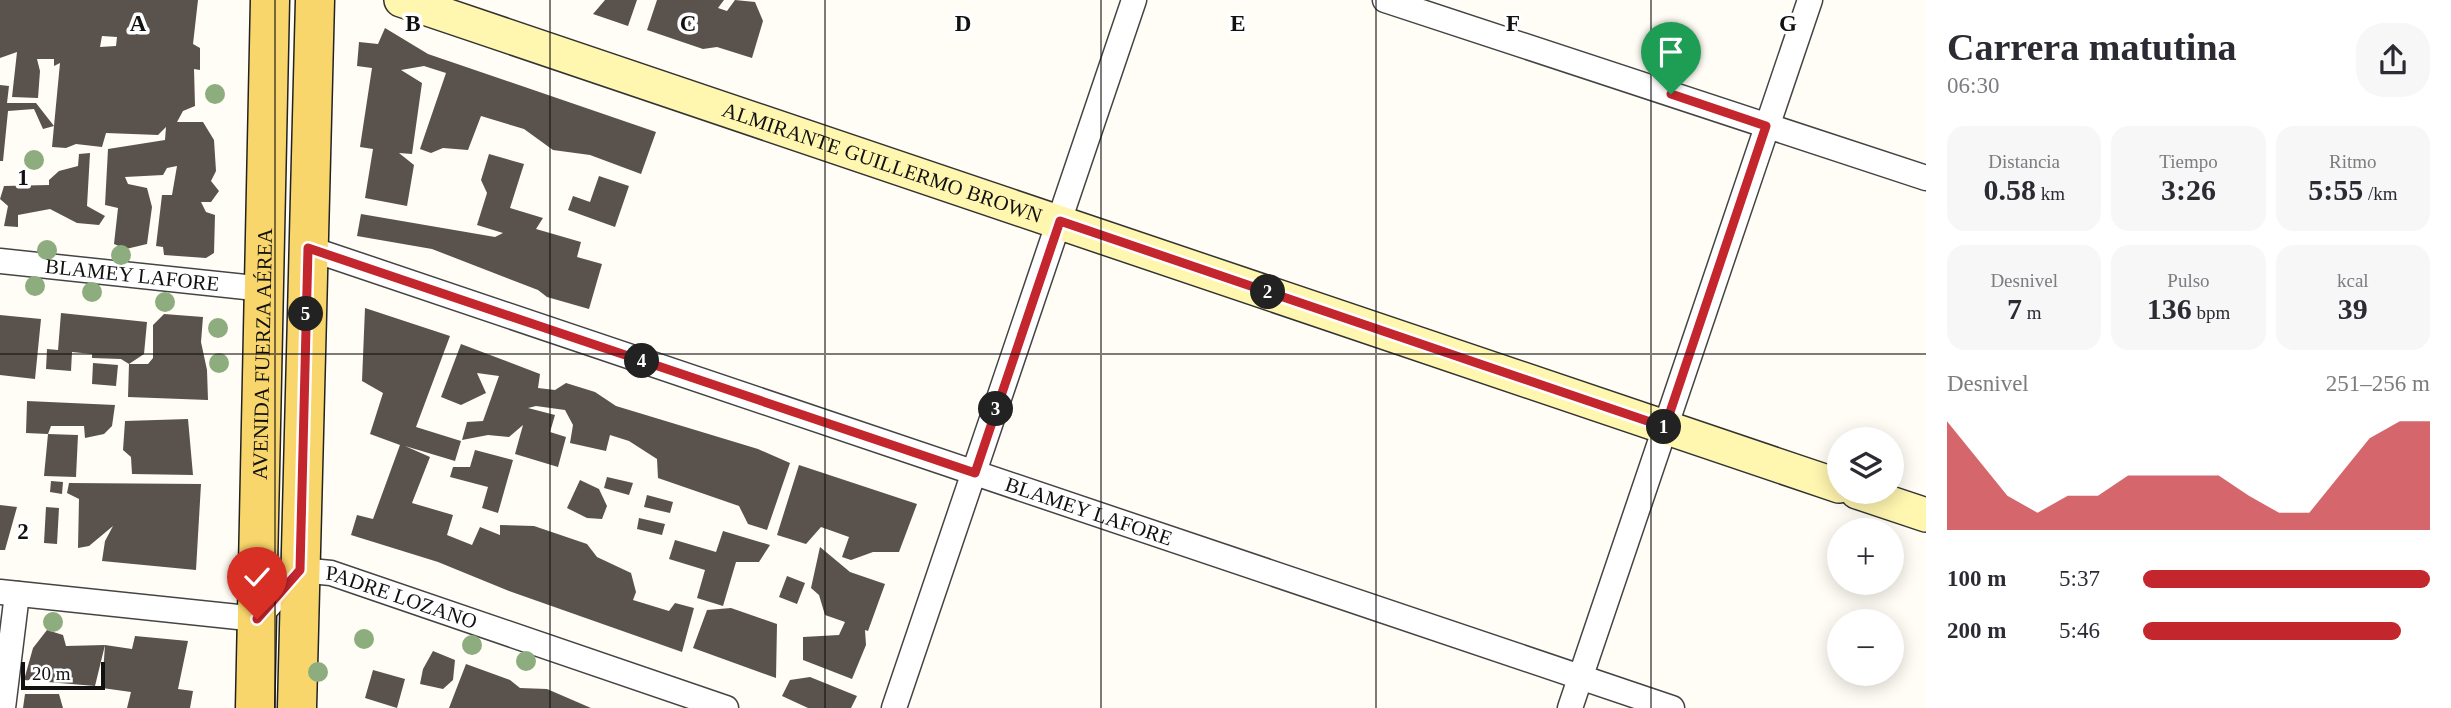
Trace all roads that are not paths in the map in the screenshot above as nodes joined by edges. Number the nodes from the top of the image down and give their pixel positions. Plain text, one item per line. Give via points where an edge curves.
1 (270, 0) edge
2 (315, 0) edge
3 (401, 0) edge
4 (1134, 0) edge
5 (1385, 0) edge
6 (1810, 0) edge
7 (1766, 126) junction
8 (1926, 178) edge
9 (1060, 221) junction
10 (308, 248) junction
11 (0, 261) edge
12 (264, 289) junction
13 (1665, 427) junction
14 (975, 473) junction
15 (1827, 482) edge
16 (1893, 504) edge
17 (1926, 515) edge
18 (300, 570) junction
19 (8, 593) edge
20 (257, 619) junction
21 (1580, 677) junction
22 (3, 708) edge
23 (255, 708) edge
24 (297, 708) edge
25 (726, 708) edge
26 (894, 708) edge
27 (1570, 708) edge
28 (1672, 708) edge

1 - 12 main road, AVENIDA FUERZA AÉREA
2 - 10 main road, AVENIDA FUERZA AÉREA
3 - 9 street, ALMIRANTE GUILLERMO BROWN
4 - 9 street
5 - 7 street
6 - 7 street
7 - 8 street
7 - 13 street
9 - 13 street, ALMIRANTE GUILLERMO BROWN
9 - 14 street
10 - 14 street, BLAMEY LAFORE
10 - 18 main road, AVENIDA FUERZA AÉREA
11 - 12 street, BLAMEY LAFORE
12 - 20 main road, AVENIDA FUERZA AÉREA
13 - 15 street, ALMIRANTE GUILLERMO BROWN
13 - 21 street
14 - 21 street, BLAMEY LAFORE
14 - 26 street
16 - 17 street
18 - 20 street, PADRE LOZANO
18 - 24 main road, AVENIDA FUERZA AÉREA
18 - 25 street, PADRE LOZANO via 331,573
19 - 20 street
19 - 22 street
20 - 23 main road, AVENIDA FUERZA AÉREA
21 - 27 street
21 - 28 street, BLAMEY LAFORE

